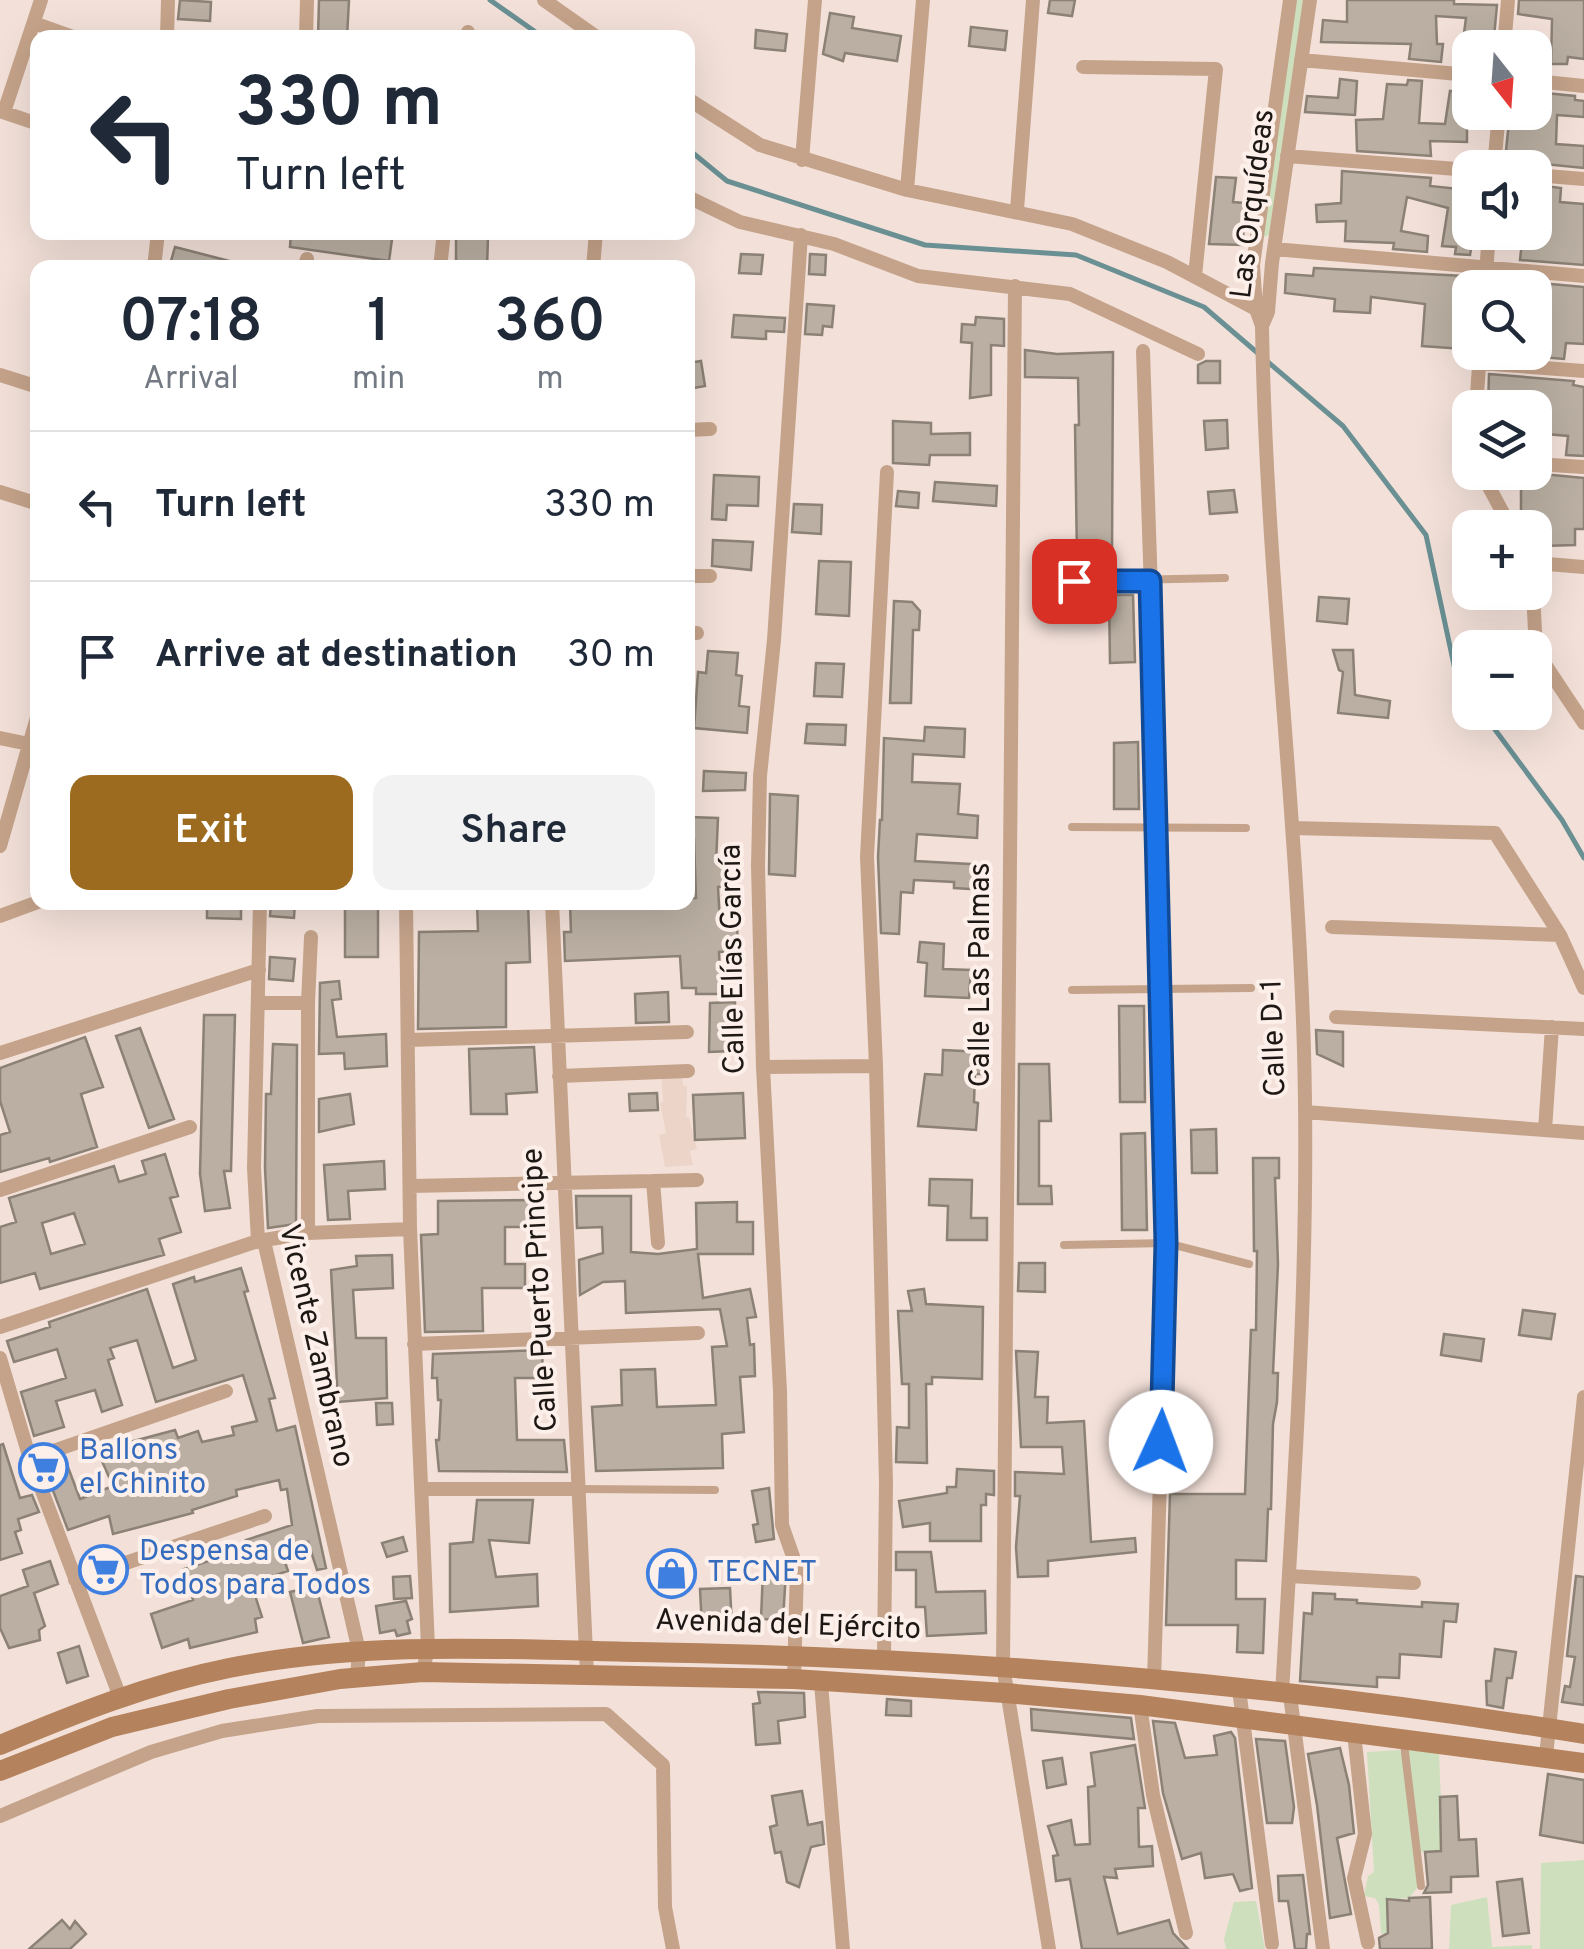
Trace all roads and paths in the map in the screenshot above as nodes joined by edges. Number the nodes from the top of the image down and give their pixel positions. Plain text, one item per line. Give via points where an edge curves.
1 (41, 0) edge
2 (168, 0) edge
3 (308, 0) edge
4 (544, 0) edge
5 (816, 0) edge
6 (924, 0) edge
7 (1033, 0) edge
8 (1290, 0) edge
9 (1310, 0) edge
10 (1508, 0) edge
11 (34, 23) junction
12 (31, 30) edge
13 (54, 30) edge
14 (167, 30) edge
15 (306, 30) edge
16 (587, 30) edge
17 (1506, 30) edge
18 (30, 34) edge
19 (1301, 60) junction
20 (1083, 68) dead end
21 (1452, 73) edge
22 (1552, 83) edge
23 (1584, 86) edge
24 (695, 104) edge
25 (2, 111) edge
26 (30, 121) edge
27 (1286, 156) junction
28 (802, 160) junction
29 (1452, 169) edge
30 (1552, 177) edge
31 (1584, 180) edge
32 (907, 190) junction
33 (695, 200) edge
34 (1016, 210) junction
35 (800, 235) junction
36 (1274, 249) junction
37 (1488, 250) edge
38 (1486, 268) junction
39 (1195, 276) junction
40 (1584, 276) edge
41 (1016, 286) junction
42 (1256, 309) junction
43 (1262, 326) junction
44 (1143, 351) dead end
45 (1198, 354) dead end
46 (1552, 367) edge
47 (1584, 371) edge
48 (0, 375) edge
49 (30, 384) edge
50 (695, 430) edge
51 (710, 430) dead end
52 (1552, 465) edge
53 (1584, 468) edge
54 (887, 472) dead end
55 (0, 492) edge
56 (30, 501) edge
57 (1552, 564) edge
58 (1584, 567) edge
59 (695, 576) edge
60 (710, 576) dead end
61 (1225, 578) dead end
62 (1074, 581) dead end
63 (1150, 581) junction
64 (1534, 610) edge
65 (1584, 722) edge
66 (0, 738) edge
67 (30, 741) edge
68 (29, 744) junction
69 (30, 752) edge
70 (30, 762) edge
71 (4, 819) edge
72 (1072, 827) dead end
73 (1158, 828) junction
74 (1246, 828) dead end
75 (1292, 828) junction
76 (0, 846) edge
77 (30, 905) edge
78 (260, 910) edge
79 (406, 910) edge
80 (552, 910) edge
81 (0, 916) edge
82 (1332, 927) dead end
83 (1560, 935) junction
84 (311, 937) dead end
85 (259, 970) junction
86 (1251, 988) dead end
87 (1584, 988) edge
88 (1162, 989) junction
89 (1072, 990) dead end
90 (259, 1002) junction
91 (308, 1003) junction
92 (1336, 1017) dead end
93 (1552, 1028) junction
94 (1584, 1029) edge
95 (686, 1032) dead end
96 (558, 1036) junction
97 (408, 1040) junction
98 (0, 1052) edge
99 (876, 1066) junction
100 (763, 1067) junction
101 (688, 1071) dead end
102 (559, 1076) junction
103 (1305, 1112) junction
104 (190, 1127) dead end
105 (1545, 1130) junction
106 (1584, 1133) edge
107 (697, 1180) dead end
108 (653, 1181) junction
109 (563, 1183) junction
110 (410, 1186) junction
111 (0, 1190) edge
112 (410, 1228) junction
113 (308, 1233) junction
114 (261, 1241) junction
115 (658, 1242) dead end
116 (1166, 1243) junction
117 (1064, 1245) dead end
118 (1249, 1264) dead end
119 (0, 1327) edge
120 (698, 1333) dead end
121 (572, 1338) junction
122 (414, 1344) junction
123 (0, 1358) edge
124 (226, 1392) dead end
125 (1584, 1397) edge
126 (30, 1458) junction
127 (422, 1489) junction
128 (579, 1490) junction
129 (716, 1490) dead end
130 (265, 1516) dead end
131 (1288, 1576) junction
132 (76, 1580) junction
133 (1414, 1582) dead end
134 (428, 1648) junction
135 (359, 1651) junction
136 (586, 1651) junction
137 (795, 1654) junction
138 (884, 1658) junction
139 (1003, 1666) junction
140 (423, 1672) junction
141 (587, 1674) junction
142 (357, 1677) junction
143 (794, 1679) junction
144 (1154, 1680) junction
145 (821, 1683) junction
146 (1238, 1689) junction
147 (1005, 1692) junction
148 (1286, 1695) junction
149 (120, 1697) junction
150 (1140, 1705) junction
151 (1240, 1718) junction
152 (1295, 1725) junction
153 (1549, 1728) junction
154 (1354, 1733) junction
155 (1584, 1734) edge
156 (7, 1740) edge
157 (1404, 1740) junction
158 (1546, 1756) junction
159 (1584, 1763) edge
160 (0, 1771) edge
161 (0, 1816) edge
162 (1421, 1886) dead end
163 (1186, 1933) dead end
164 (1368, 1942) dead end
165 (1272, 1944) dead end
166 (673, 1949) edge
167 (843, 1949) edge
168 (1049, 1949) edge
169 (1323, 1949) edge

1 - 11 street
2 - 14 street
3 - 15 street
4 - 16 street
5 - 28 street
6 - 32 street
7 - 34 street
8 - 42 street, Las Orquídeas via 1254,251
9 - 19 street, Las Orquídeas
10 - 17 street
11 - 12 street
11 - 13 street
18 - 25 street
19 - 21 street
19 - 27 street, Las Orquídeas
20 - 39 street via 1216,69
22 - 23 street
24 - 28 street via 740,134
25 - 26 street
27 - 29 street
27 - 36 street, Las Orquídeas
28 - 32 street
30 - 31 street
32 - 34 street
33 - 35 street via 740,222
34 - 39 street via 1072,224
35 - 41 street via 918,276
35 - 100 street, Calle Elías García via 758,816
36 - 38 street
36 - 43 street, Las Orquídeas
37 - 38 street
38 - 40 street
39 - 42 street
41 - 45 street via 1094,303
41 - 139 street, Calle Las Palmas
42 - 43 street, Las Orquídeas
43 - 75 street, Calle D-1
44 - 63 street
46 - 47 street
48 - 49 street
50 - 51 street
52 - 53 street
54 - 99 street via 867,857
55 - 56 street
57 - 58 street
59 - 60 street
61 - 63 lane
62 - 63 lane
63 - 73 street
64 - 65 street via 1536,651
66 - 68 street
67 - 68 street
68 - 69 street
70 - 71 street
71 - 76 street
72 - 73 lane
73 - 74 lane
73 - 88 street
75 - 83 street via 1495,833
75 - 103 street, Calle D-1
77 - 81 street
78 - 85 street, Vicente Zambrano
79 - 97 street
80 - 96 street, Calle Puerto Principe
82 - 83 street
83 - 87 street
84 - 91 street
85 - 90 street, Vicente Zambrano
85 - 98 street
86 - 88 lane
88 - 89 lane
88 - 116 street
90 - 91 street
90 - 114 street, Vicente Zambrano via 254,1168
91 - 113 street
92 - 93 street
93 - 94 street
93 - 105 street
95 - 96 street
96 - 97 street
96 - 102 street, Calle Puerto Principe
97 - 110 street
99 - 100 street
99 - 138 street
100 - 137 street, Calle Elías García via 782,1525 797,1568
101 - 102 street
102 - 109 street, Calle Puerto Principe
103 - 105 street
103 - 131 street, Calle D-1 via 1304,1293
104 - 111 street
105 - 106 street
107 - 108 street
108 - 109 street
108 - 115 street
109 - 110 street
109 - 121 street, Calle Puerto Principe
110 - 112 street
112 - 113 street
112 - 122 street
113 - 114 street
114 - 119 street
114 - 135 street, Vicente Zambrano
116 - 117 lane
116 - 118 lane
116 - 144 street
120 - 121 street
121 - 122 street
121 - 128 street, Calle Puerto Principe
122 - 127 street
123 - 126 street
124 - 126 street
125 - 153 street
126 - 132 street
127 - 128 street
127 - 134 street
128 - 129 lane
128 - 136 street, Calle Puerto Principe
130 - 132 street
131 - 133 street
131 - 148 street, Calle D-1
132 - 149 street
134 - 135 main road, Avenida del Ejército
134 - 136 main road, Avenida del Ejército
134 - 140 street
135 - 142 street, Vicente Zambrano
135 - 149 main road, Avenida del Ejército via 229,1668
136 - 137 main road, Avenida del Ejército
136 - 141 street, Calle Puerto Principe
137 - 138 main road, Avenida del Ejército
137 - 143 street, Calle Elías García
138 - 139 main road, Avenida del Ejército
139 - 144 main road, Avenida del Ejército
139 - 147 street, Calle Las Palmas
140 - 141 main road, Avenida del Ejército
140 - 142 main road, Avenida del Ejército
141 - 143 main road, Avenida del Ejército
142 - 160 main road, Avenida del Ejército via 112,1727
143 - 145 main road, Avenida del Ejército
144 - 146 main road, Avenida del Ejército
145 - 147 main road, Avenida del Ejército
145 - 167 street
146 - 148 main road, Avenida del Ejército
146 - 151 street
147 - 150 main road, Avenida del Ejército
147 - 168 street, Calle Las Palmas
148 - 152 street, Calle D-1
148 - 153 main road, Avenida del Ejército
149 - 156 main road, Avenida del Ejército
150 - 151 main road, Avenida del Ejército
150 - 163 street via 1152,1795
151 - 152 main road, Avenida del Ejército
151 - 165 street
152 - 154 main road, Avenida del Ejército
152 - 169 street, Calle D-1
153 - 155 main road, Avenida del Ejército
153 - 158 street
154 - 157 main road, Avenida del Ejército
154 - 164 street via 1365,1834 1354,1878
157 - 158 main road, Avenida del Ejército
157 - 162 lane
158 - 159 main road, Avenida del Ejército
161 - 166 street via 151,1752 222,1731 318,1716 606,1714 662,1765 665,1907

